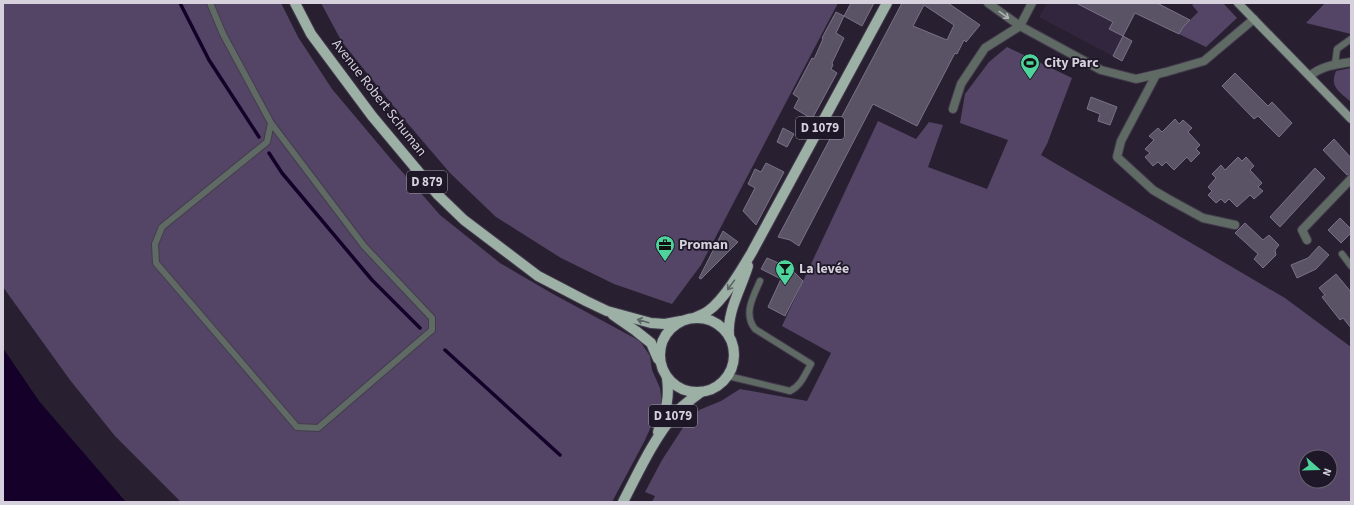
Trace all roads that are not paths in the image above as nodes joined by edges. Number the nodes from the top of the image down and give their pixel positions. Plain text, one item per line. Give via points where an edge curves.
1 (210, 3) edge
2 (295, 3) edge
3 (888, 3) edge
4 (988, 3) edge
5 (1032, 3) edge
6 (1238, 3) edge
7 (1254, 19) junction
8 (1020, 26) junction
9 (1351, 39) edge
10 (1351, 62) edge
11 (1335, 64) junction
12 (1156, 75) junction
13 (1310, 76) junction
14 (953, 109) dead end
15 (1351, 119) edge
16 (271, 123) junction
17 (1351, 179) edge
18 (1235, 225) dead end
19 (1308, 240) dead end
20 (752, 252) junction
21 (1342, 254) dead end
22 (1351, 266) edge
23 (760, 281) dead end
24 (607, 311) junction
25 (694, 318) junction
26 (681, 321) junction
27 (729, 336) junction
28 (660, 362) junction
29 (728, 376) junction
30 (667, 378) junction
31 (701, 392) junction
32 (652, 447) junction
33 (623, 502) edge

1 - 16 lane via 223,34
2 - 24 main road, Avenue Robert Schuman / D 879 via 311,34 372,116 438,195 464,220 538,276
3 - 20 main road, D 1079
4 -> 8 street
5 - 8 street
6 - 7 street
7 - 12 street via 1204,61
7 - 13 street
8 - 12 street via 1101,70 1136,79
8 - 14 street via 985,48 961,84
9 - 11 lane via 1337,49
10 - 11 street
11 - 13 street
12 - 18 street via 1121,141 1117,157 1142,181 1165,197 1204,218
13 - 15 street
16 - 16 lane via 267,142 162,227 155,244 156,263 297,427 318,428 432,330 432,318 364,246
17 - 19 street via 1302,230
20 -> 25 main road, D 1079 via 733,284 709,310
20 - 27 main road, D 1079 via 731,309
21 - 22 lane
23 - 29 lane via 750,306 750,323 754,329 811,364 800,383 790,391
26 -> 24 main road, Avenue Robert Schuman / D 879 via 651,323
24 - 28 main road, Avenue Robert Schuman / D 879 via 650,343
25 - 26 main road
25 - 27 main road via 714,322
26 - 28 main road via 664,337 659,353
27 - 29 main road via 734,356
28 - 30 main road
29 - 31 main road via 712,390
30 - 31 main road via 680,389
30 - 32 main road, D 1079 via 667,407
31 - 32 main road, D 1079 via 674,414
32 - 33 main road, D 1079

